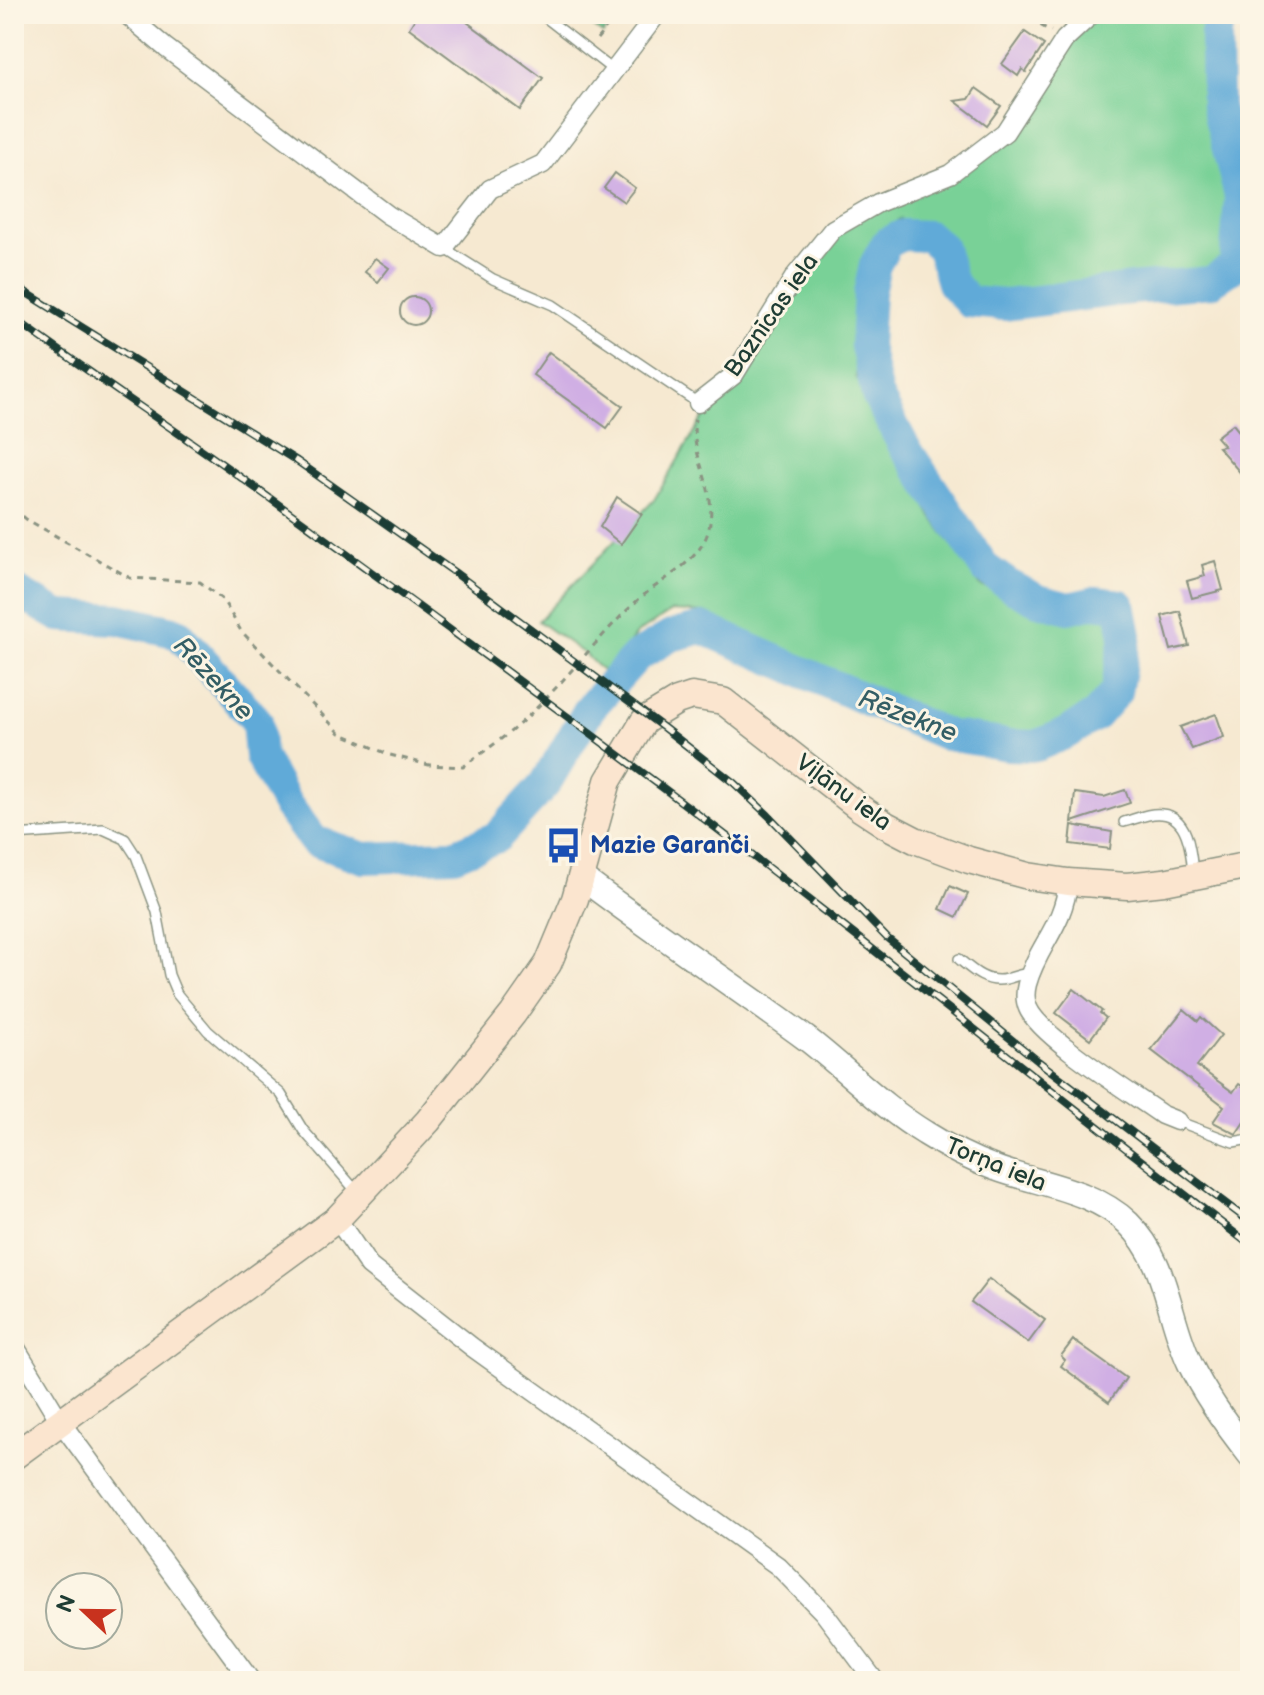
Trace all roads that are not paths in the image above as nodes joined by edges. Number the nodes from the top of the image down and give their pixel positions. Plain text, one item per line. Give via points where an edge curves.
1 (126, 14) edge
2 (541, 14) edge
3 (1092, 14) edge
4 (653, 16) edge
5 (613, 70) junction
6 (444, 248) junction
7 (698, 403) joint
8 (1124, 822) dead end
9 (14, 835) edge
10 (1250, 865) edge
11 (1193, 876) junction
12 (581, 877) junction
13 (1068, 882) junction
14 (959, 959) dead end
15 (1031, 973) junction
16 (1177, 1121) joint
17 (1250, 1139) edge
18 (360, 1196) junction
19 (337, 1219) junction
20 (14, 1345) edge
21 (60, 1421) junction
22 (1250, 1455) edge
23 (14, 1456) edge
24 (251, 1681) edge
25 (875, 1681) edge

1 - 6 street via 388,215
2 - 5 lane
3 - 7 street, Baznīcas iela via 1065,39 1005,132 950,174 878,203 833,229 795,276 734,375
4 - 5 street
5 - 6 street via 543,164 490,189
6 - 7 lane via 493,279 553,305
8 - 11 lane via 1163,814 1173,818 1186,835
9 - 18 lane via 103,829 125,839 157,912 177,994 208,1031 281,1094 303,1130
10 - 11 main road, Viļānu iela
11 - 13 main road, Viļānu iela via 1127,886
12 - 13 main road, Viļānu iela via 608,781 644,721 692,696 723,701 737,710 860,808 915,840 969,860
12 - 18 main road, Viļānu iela via 558,943 535,985 428,1121
12 - 22 street, Torņa iela via 808,1040 921,1131 996,1169 1091,1199 1125,1220 1157,1261 1191,1366
13 - 15 street via 1063,912
14 - 15 lane via 989,979
15 - 16 street via 1026,997 1040,1026
16 - 17 lane via 1233,1142
18 - 19 main road, Viļānu iela
19 - 21 main road, Viļānu iela
19 - 25 street via 369,1266 472,1347 778,1566 824,1613
20 - 21 street
21 - 23 main road, Viļānu iela
21 - 24 street

